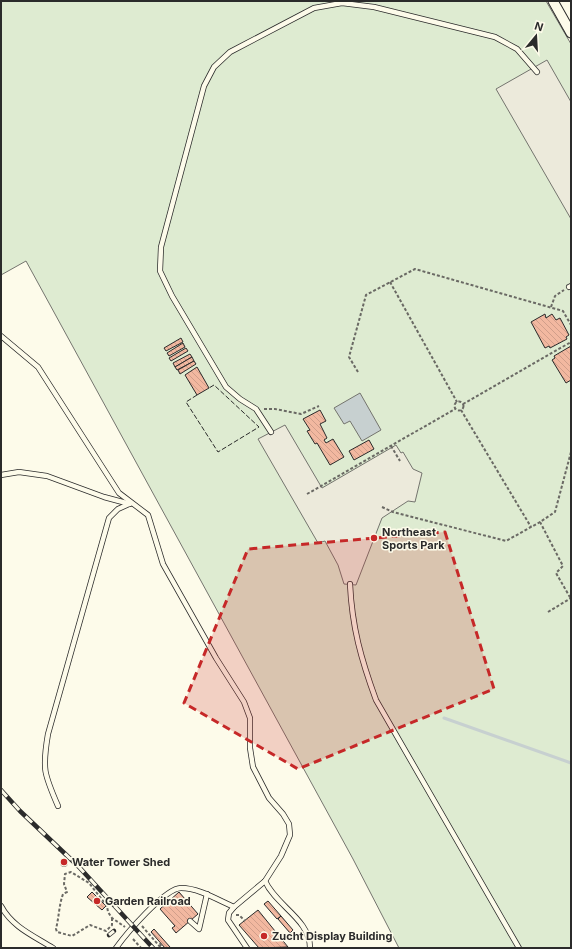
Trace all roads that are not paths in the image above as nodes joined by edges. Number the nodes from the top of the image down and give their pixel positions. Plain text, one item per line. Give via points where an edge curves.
1 (553, 1) edge
2 (571, 33) edge
3 (537, 72) dead end
4 (1, 336) edge
5 (271, 432) dead end
6 (1, 475) edge
7 (129, 504) junction
8 (136, 506) junction
9 (350, 584) dead end
10 (58, 806) dead end
11 (265, 881) junction
12 (166, 894) junction
13 (207, 894) junction
14 (171, 899) dead end
15 (1, 906) edge
16 (234, 907) junction
17 (190, 920) dead end
18 (53, 948) edge
19 (116, 948) edge
20 (247, 948) edge
21 (310, 948) edge
22 (519, 948) edge

1 - 2 street
3 - 5 lane via 517,49 495,37 374,7 342,3 314,8 230,52 214,67 204,86 160,247 160,271 226,387 240,400 256,409
4 - 8 lane via 38,367 108,478 119,493
6 - 7 lane via 19,472 47,476
7 - 8 lane
7 - 10 lane via 109,518 48,734 44,763 46,778
8 - 11 lane via 148,515 163,564 244,702 250,718 250,748 254,767 269,798 289,824 290,835 287,843
9 - 22 lane via 351,614 360,658 376,700
11 - 16 lane
11 - 21 lane via 271,894 304,928 310,939
12 - 13 lane via 180,888 190,888
12 - 14 lane
12 - 19 lane
13 - 16 lane
13 - 17 lane via 199,929
15 - 18 lane via 6,916 23,931
16 - 20 lane via 229,915 229,924

